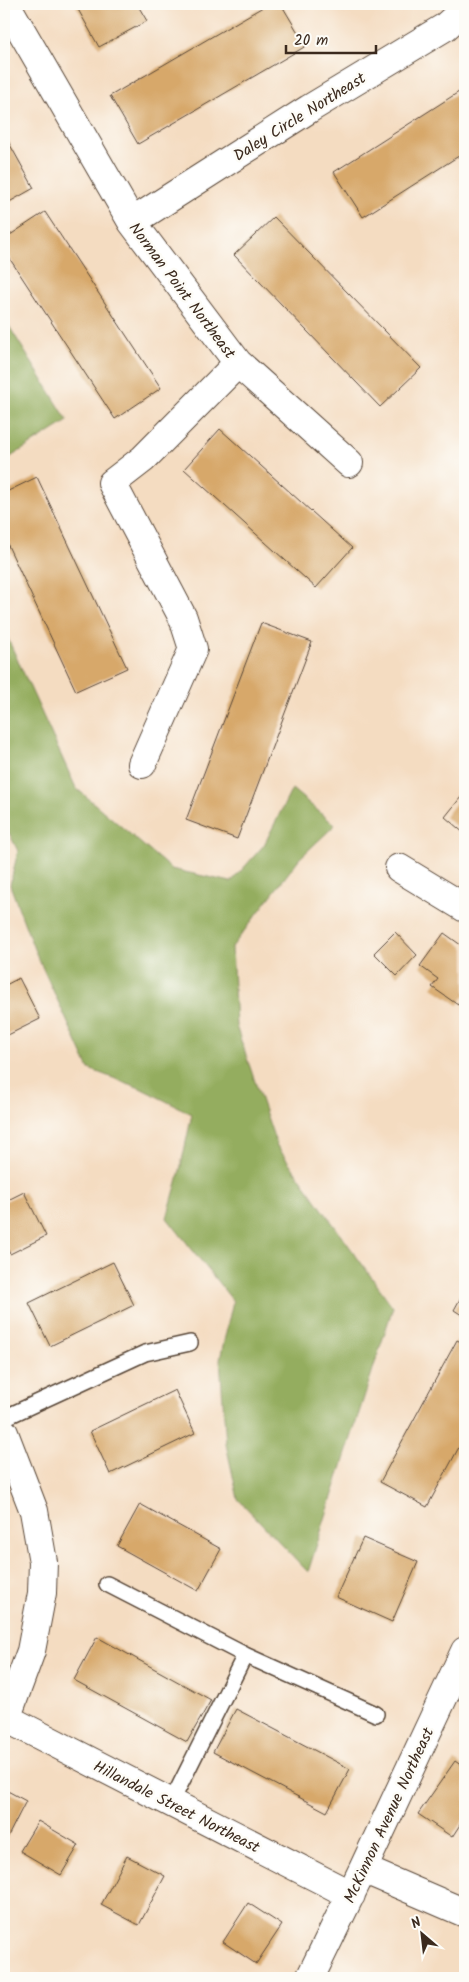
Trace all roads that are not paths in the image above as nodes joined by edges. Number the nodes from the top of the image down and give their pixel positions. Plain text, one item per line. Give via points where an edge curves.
1 (6, 4) edge
2 (465, 9) edge
3 (447, 15) edge
4 (132, 222) junction
5 (238, 363) junction
6 (349, 463) dead end
7 (142, 764) dead end
8 (399, 868) dead end
9 (465, 908) edge
10 (190, 1344) dead end
11 (4, 1418) edge
12 (4, 1433) edge
13 (107, 1584) dead end
14 (465, 1651) edge
15 (245, 1655) junction
16 (376, 1714) dead end
17 (5, 1718) edge
18 (171, 1803) junction
19 (364, 1869) junction
20 (351, 1895) junction
21 (465, 1913) edge
22 (310, 1978) edge

1 - 4 street, Norman Point Northeast
2 - 3 street, Daley Circle Northeast
3 - 4 street, Daley Circle Northeast via 309,109
4 - 5 street, Norman Point Northeast
5 - 6 street
5 - 7 street, Norman Point Northeast via 143,459 112,483 183,618 193,648
8 - 9 street
10 - 11 lane via 144,1354
12 - 17 street via 34,1510 43,1562 42,1594 31,1651
13 - 15 lane
14 - 19 street, McKinnon Avenue Northeast
15 - 16 lane
15 - 18 lane
17 - 18 street, Hillandale Street Northeast
18 - 20 street, Hillandale Street Northeast
19 - 20 street, McKinnon Avenue Northeast
19 - 21 street
20 - 22 street, McKinnon Avenue Northeast

